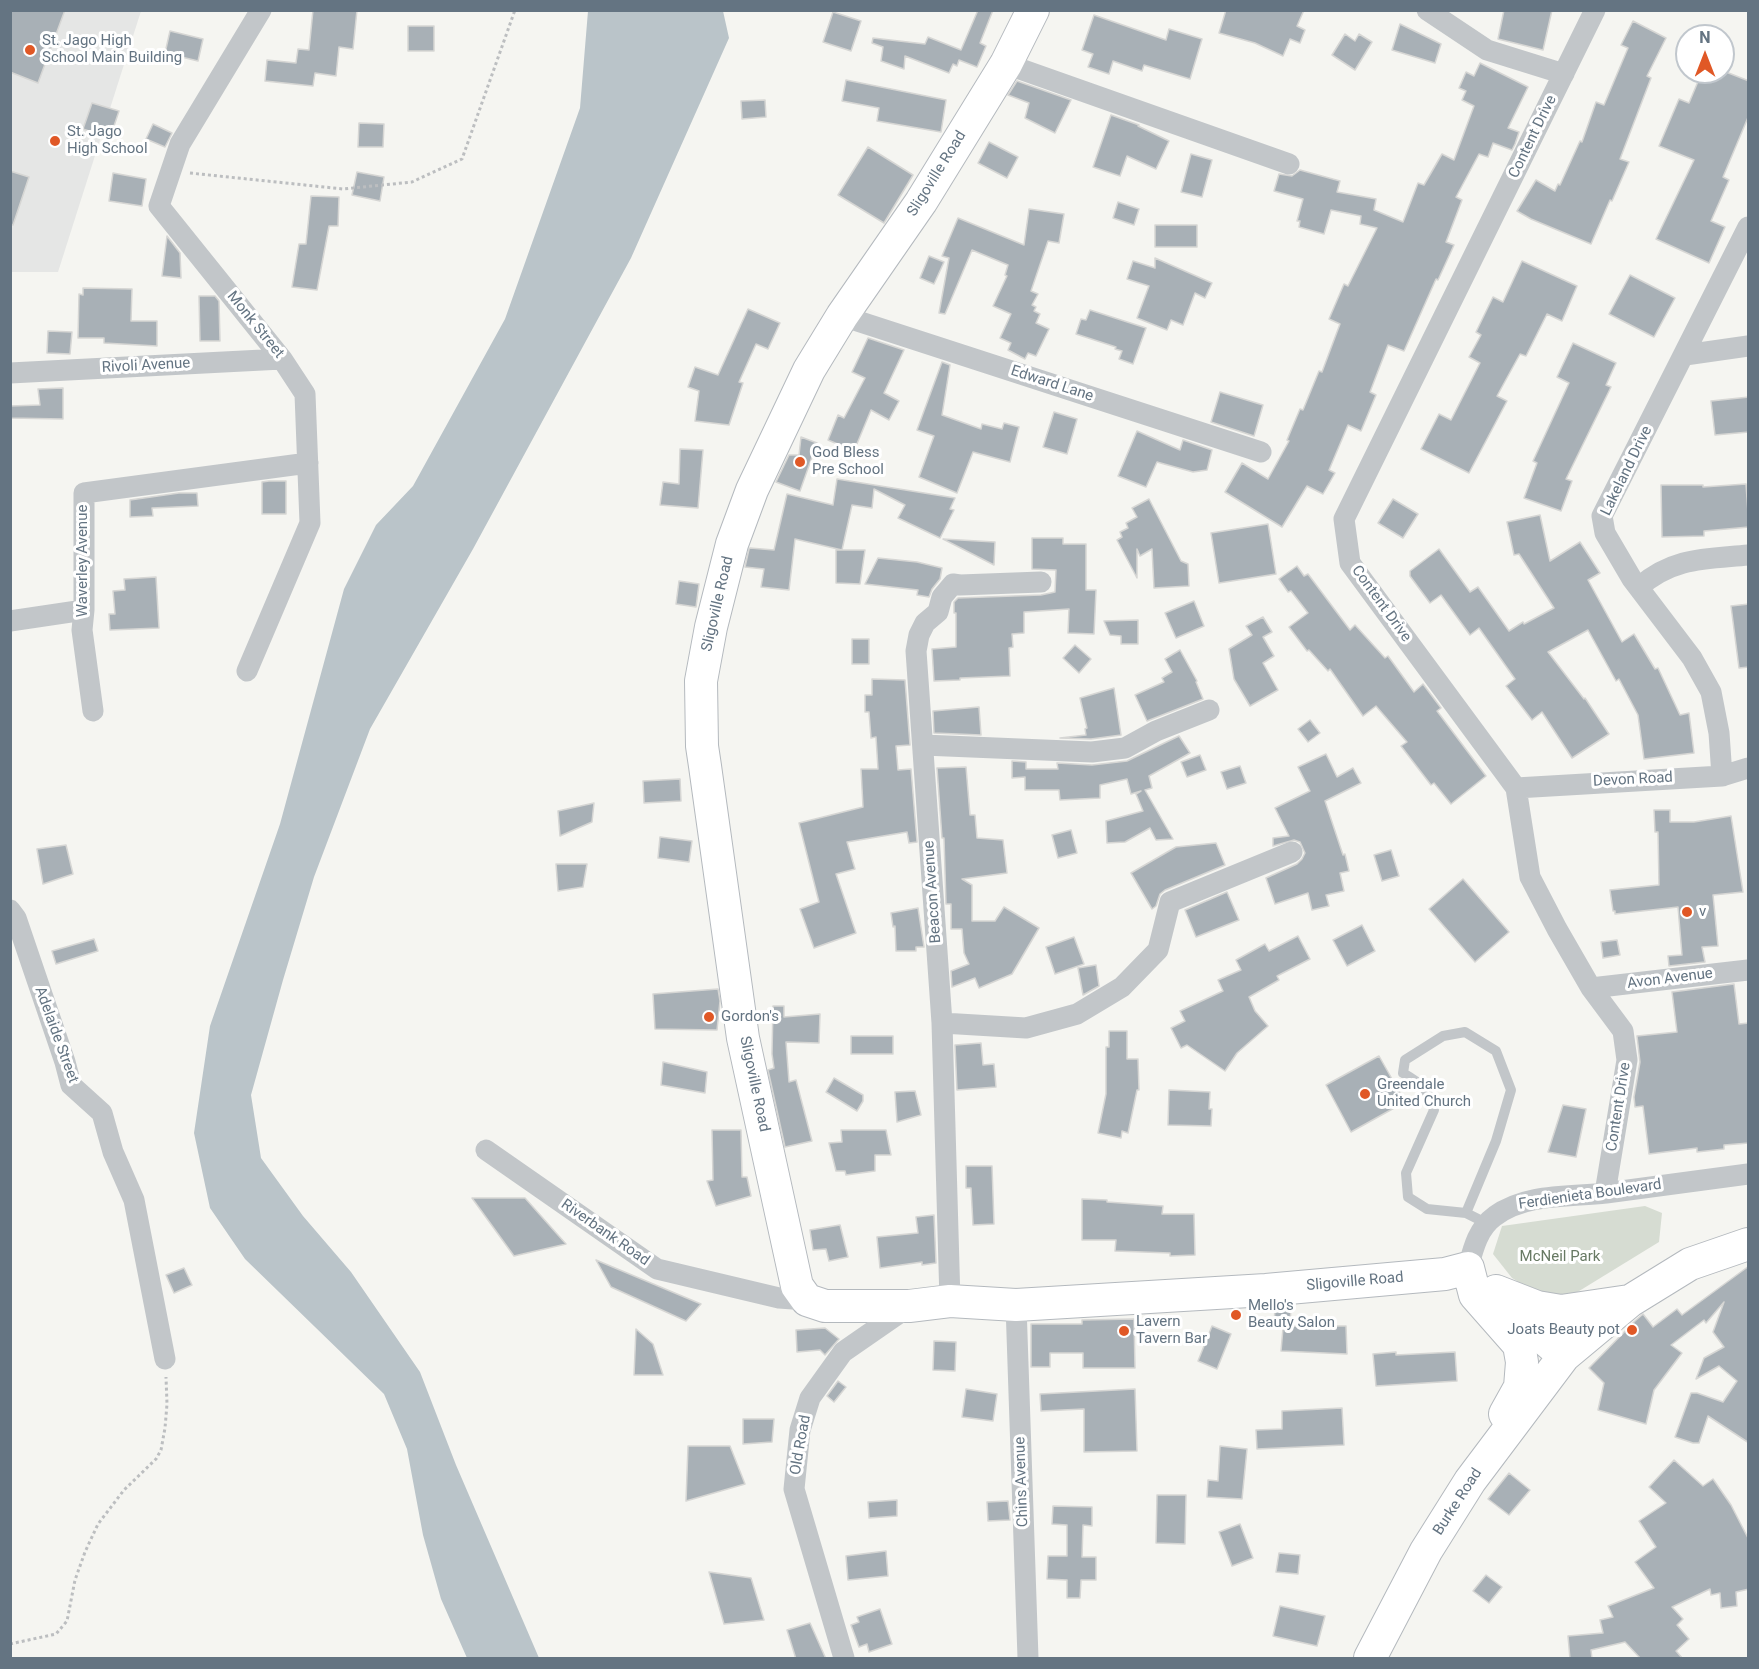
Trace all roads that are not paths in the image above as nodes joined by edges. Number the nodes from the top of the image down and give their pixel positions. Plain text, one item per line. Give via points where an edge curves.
1 (261, 10) edge
2 (1033, 10) edge
3 (1428, 10) edge
4 (1595, 10) edge
5 (1006, 64) junction
6 (1564, 74) junction
7 (1289, 164) dead end
8 (1749, 227) edge
9 (842, 316) junction
10 (1749, 346) edge
11 (1685, 354) junction
12 (282, 358) junction
13 (10, 373) edge
14 (1261, 452) dead end
15 (308, 463) junction
16 (1749, 555) edge
17 (1041, 582) dead end
18 (1639, 587) junction
19 (84, 610) junction
20 (10, 621) edge
21 (247, 671) dead end
22 (1209, 710) dead end
23 (93, 711) dead end
24 (923, 745) junction
25 (1749, 768) edge
26 (1722, 776) junction
27 (1516, 788) junction
28 (1292, 852) dead end
29 (10, 910) edge
30 (1749, 970) edge
31 (1591, 988) junction
32 (942, 1023) junction
33 (486, 1150) dead end
34 (1749, 1174) edge
35 (1605, 1193) junction
36 (1466, 1213) junction
37 (1486, 1223) junction
38 (1749, 1244) edge
39 (1468, 1268) junction
40 (1496, 1291) junction
41 (807, 1300) junction
42 (950, 1301) junction
43 (1630, 1301) junction
44 (1016, 1305) junction
45 (909, 1306) junction
46 (1564, 1356) junction
47 (165, 1359) road end
48 (1470, 1481) junction
49 (844, 1659) edge
50 (1028, 1659) edge
51 (1370, 1659) edge

1 - 12 street, Monk Street via 180,144 159,206
2 - 5 street, Sligoville Road
3 - 6 street via 1487,50
4 - 6 street, Content Drive
5 - 7 street
5 - 9 street, Sligoville Road via 921,202
6 - 27 street, Content Drive via 1344,519 1350,563
8 - 11 street, Lakeland Drive
9 - 14 street, Edward Lane
9 - 41 street, Sligoville Road via 809,370 752,490 732,544 701,681 702,746 743,1038 797,1286
10 - 11 street
11 - 18 street, Lakeland Drive via 1602,516 1605,533
12 - 13 street, Rivoli Avenue
12 - 15 street, Monk Street via 304,394
15 - 19 street, Waverley Avenue via 84,493
15 - 21 street, Monk Street via 310,523
16 - 18 street via 1686,561 1654,574
17 - 24 street, Beacon Avenue via 953,584 942,597 938,612 925,623 919,635 916,651
18 - 26 street, Lakeland Drive via 1692,658 1711,692
19 - 20 street
19 - 23 street, Waverley Avenue via 82,630
22 - 24 street via 1125,748 1092,752
24 - 32 street, Beacon Avenue
25 - 26 street, Devon Road
26 - 27 street, Devon Road
27 - 31 street, Content Drive via 1530,877
28 - 32 street via 1170,902 1158,950 1122,987 1077,1014 1026,1028
29 - 47 street, Adelaide Street via 16,918 71,1085 102,1113 113,1152 134,1200
30 - 31 street, Avon Avenue
31 - 35 street, Content Drive via 1623,1031 1627,1060
32 - 42 street, Beacon Avenue
33 - 41 street, Riverbank Road via 657,1269 779,1298
34 - 35 street, Ferdienieta Boulevard
35 - 37 street, Ferdienieta Boulevard via 1513,1205
36 - 36 lane via 1496,1141 1511,1090 1496,1051 1465,1032 1443,1036 1425,1046 1405,1060 1403,1073 1429,1092 1434,1110 1406,1173 1408,1197 1427,1209
36 - 37 lane
37 - 39 street, Ferdienieta Boulevard via 1474,1244
38 - 43 street, Burke Road via 1690,1264
39 - 40 street
39 - 44 street, Sligoville Road via 1445,1274 1266,1290
39 - 48 street via 1475,1295 1519,1345 1522,1362 1520,1387
40 - 43 street via 1537,1307 1561,1311
40 - 46 street
41 - 45 street, Sligoville Road via 825,1306
42 - 44 street, Sligoville Road
42 - 45 street, Sligoville Road
43 - 46 street, Burke Road
44 - 50 street, Chins Avenue
45 - 49 street, Old Road via 843,1352 810,1398 800,1430 794,1489
46 - 48 street, Burke Road
48 - 51 street, Burke Road via 1426,1551

